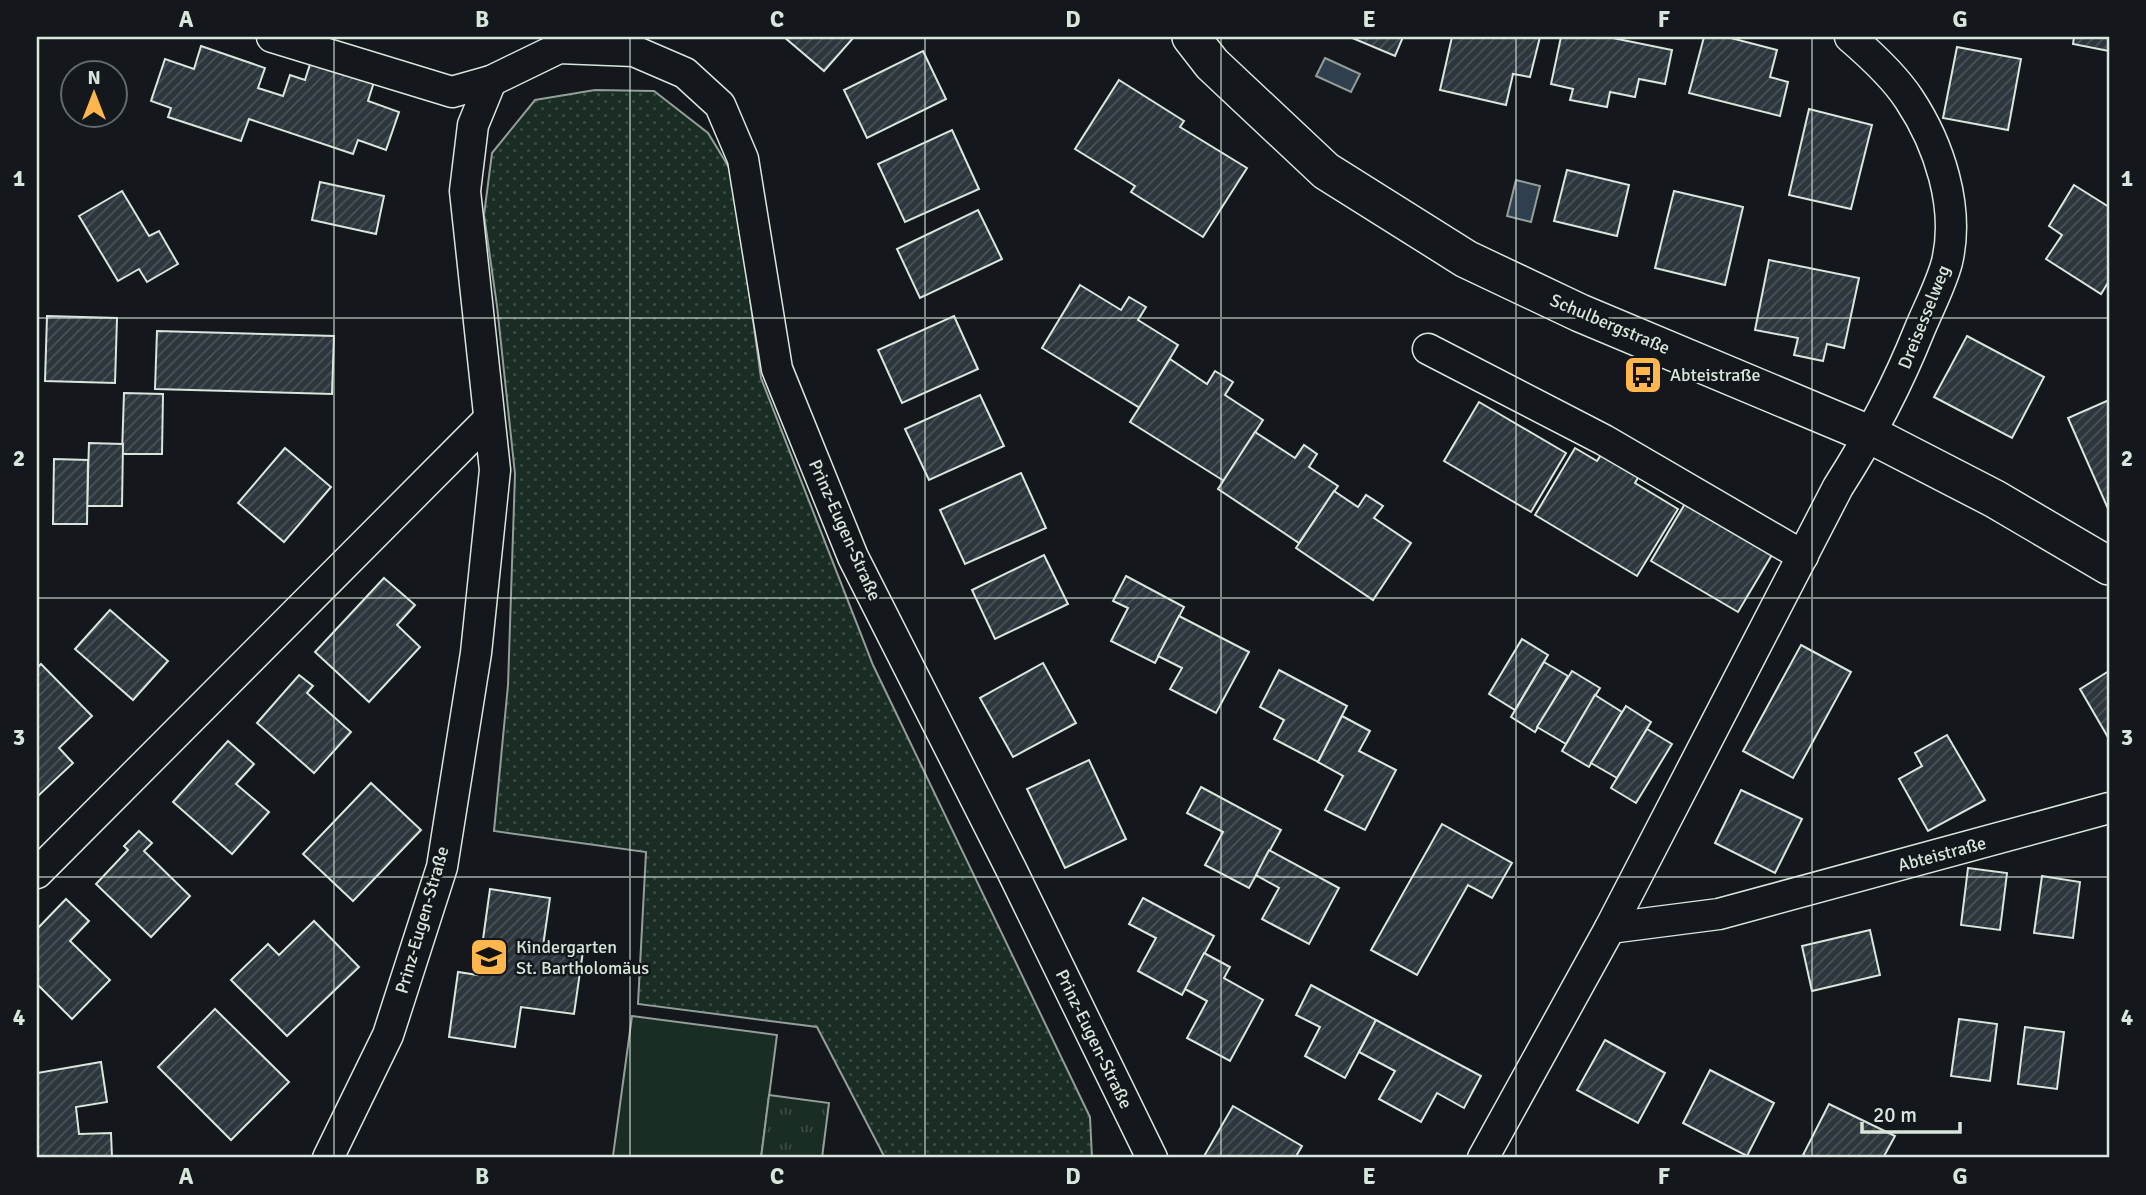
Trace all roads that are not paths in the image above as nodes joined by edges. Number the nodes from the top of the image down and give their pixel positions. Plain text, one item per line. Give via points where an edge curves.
1 (272, 37) edge
2 (1191, 37) edge
3 (1862, 41) edge
4 (491, 81) junction
5 (1428, 349) dead end
6 (489, 419) junction
7 (1871, 435) junction
8 (1803, 556) junction
9 (2109, 566) edge
10 (2109, 808) edge
11 (37, 873) edge
12 (1610, 928) junction
13 (328, 1158) edge
14 (1153, 1158) edge
15 (1483, 1158) edge

1 - 4 street, Prinz-Eugen-Straße via 452,92
2 - 7 street, Schulbergstraße via 1212,64 1326,171 1466,258 1580,313
3 - 7 street, Dreisesselweg via 1908,98 1931,139 1947,184 1950,231 1947,262 1905,368
4 - 6 street, Prinz-Eugen-Straße via 473,125 465,191
4 - 14 street, Prinz-Eugen-Straße via 559,48 634,51 685,73 720,105 743,159 777,369 853,557
5 - 8 street via 1604,440
6 - 11 street
6 - 13 street, Prinz-Eugen-Straße via 495,470 476,653 442,867 388,1035
7 - 8 street
7 - 9 street, Schulbergstraße via 1995,499
8 - 12 street
10 - 12 street, Abteistraße via 1719,914
12 - 15 street

